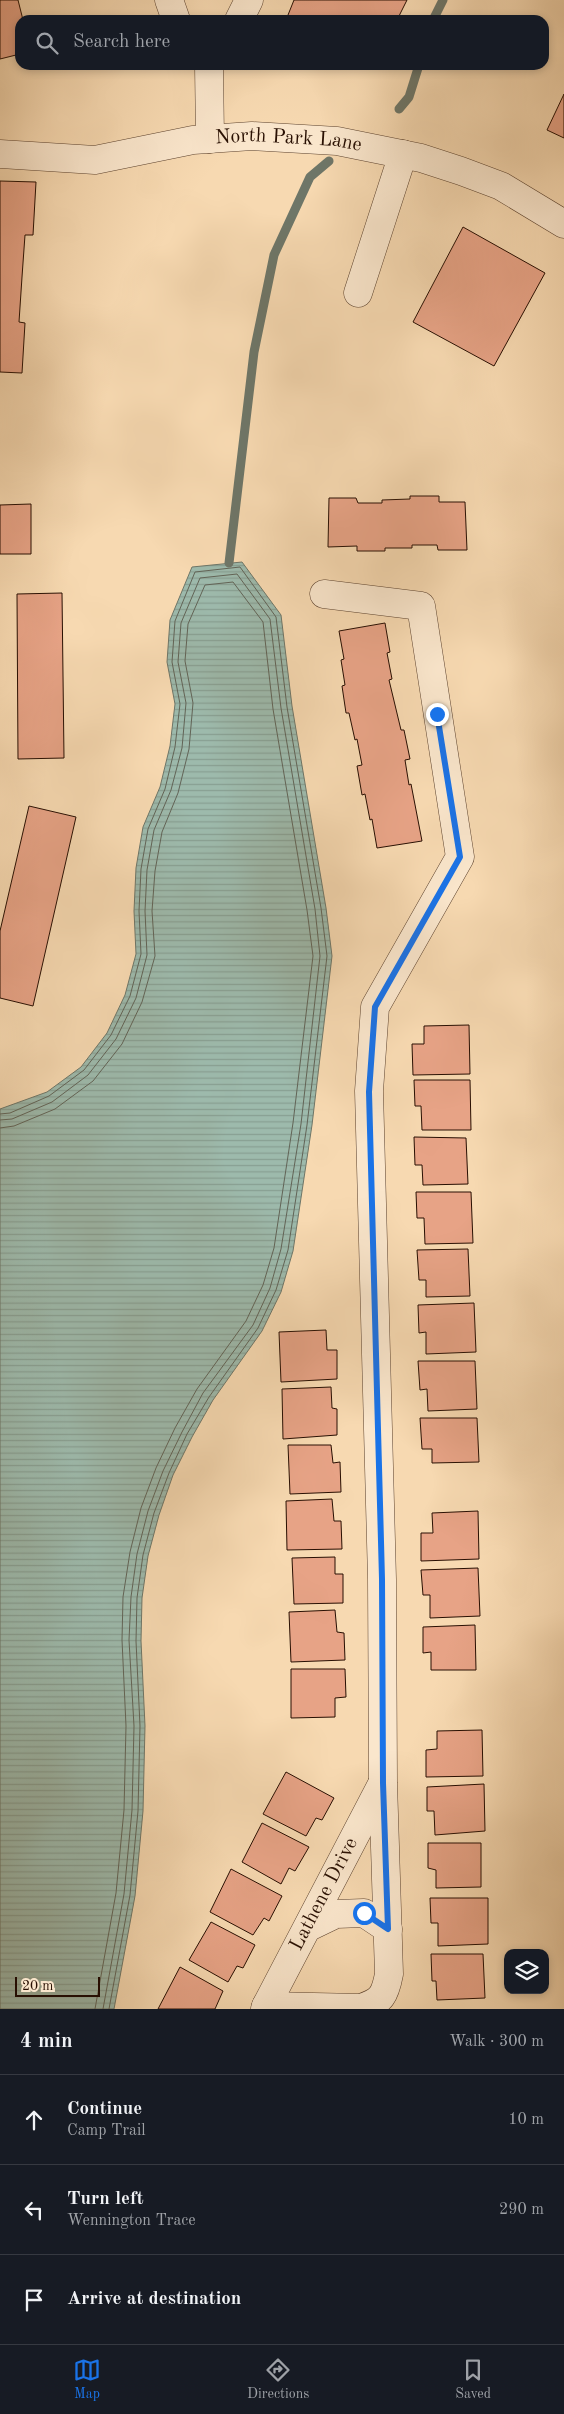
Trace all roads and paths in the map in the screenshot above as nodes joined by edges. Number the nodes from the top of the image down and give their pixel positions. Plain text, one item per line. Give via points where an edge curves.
1 (169, 0) edge
2 (249, 0) edge
3 (174, 15) edge
4 (242, 15) edge
5 (208, 70) edge
6 (210, 139) junction
7 (0, 154) edge
8 (403, 154) junction
9 (564, 224) edge
10 (358, 293) dead end
11 (324, 594) dead end
12 (383, 1783) junction
13 (308, 1927) junction
14 (388, 1929) junction
15 (266, 2008) edge

1 - 3 street
2 - 4 street
5 - 6 street
6 - 7 street, North Park Lane via 95,160
6 - 8 street, North Park Lane via 289,137 337,141
8 - 9 street, North Park Lane via 501,186
8 - 10 street
11 - 12 street via 421,606 460,857 375,1007 369,1092 382,1579
12 - 13 street, Lathene Drive
12 - 14 street
13 - 14 street via 336,1914 364,1913
13 - 15 street, Lathene Drive
14 - 15 street via 389,1974 386,1992 376,2003 362,2008

